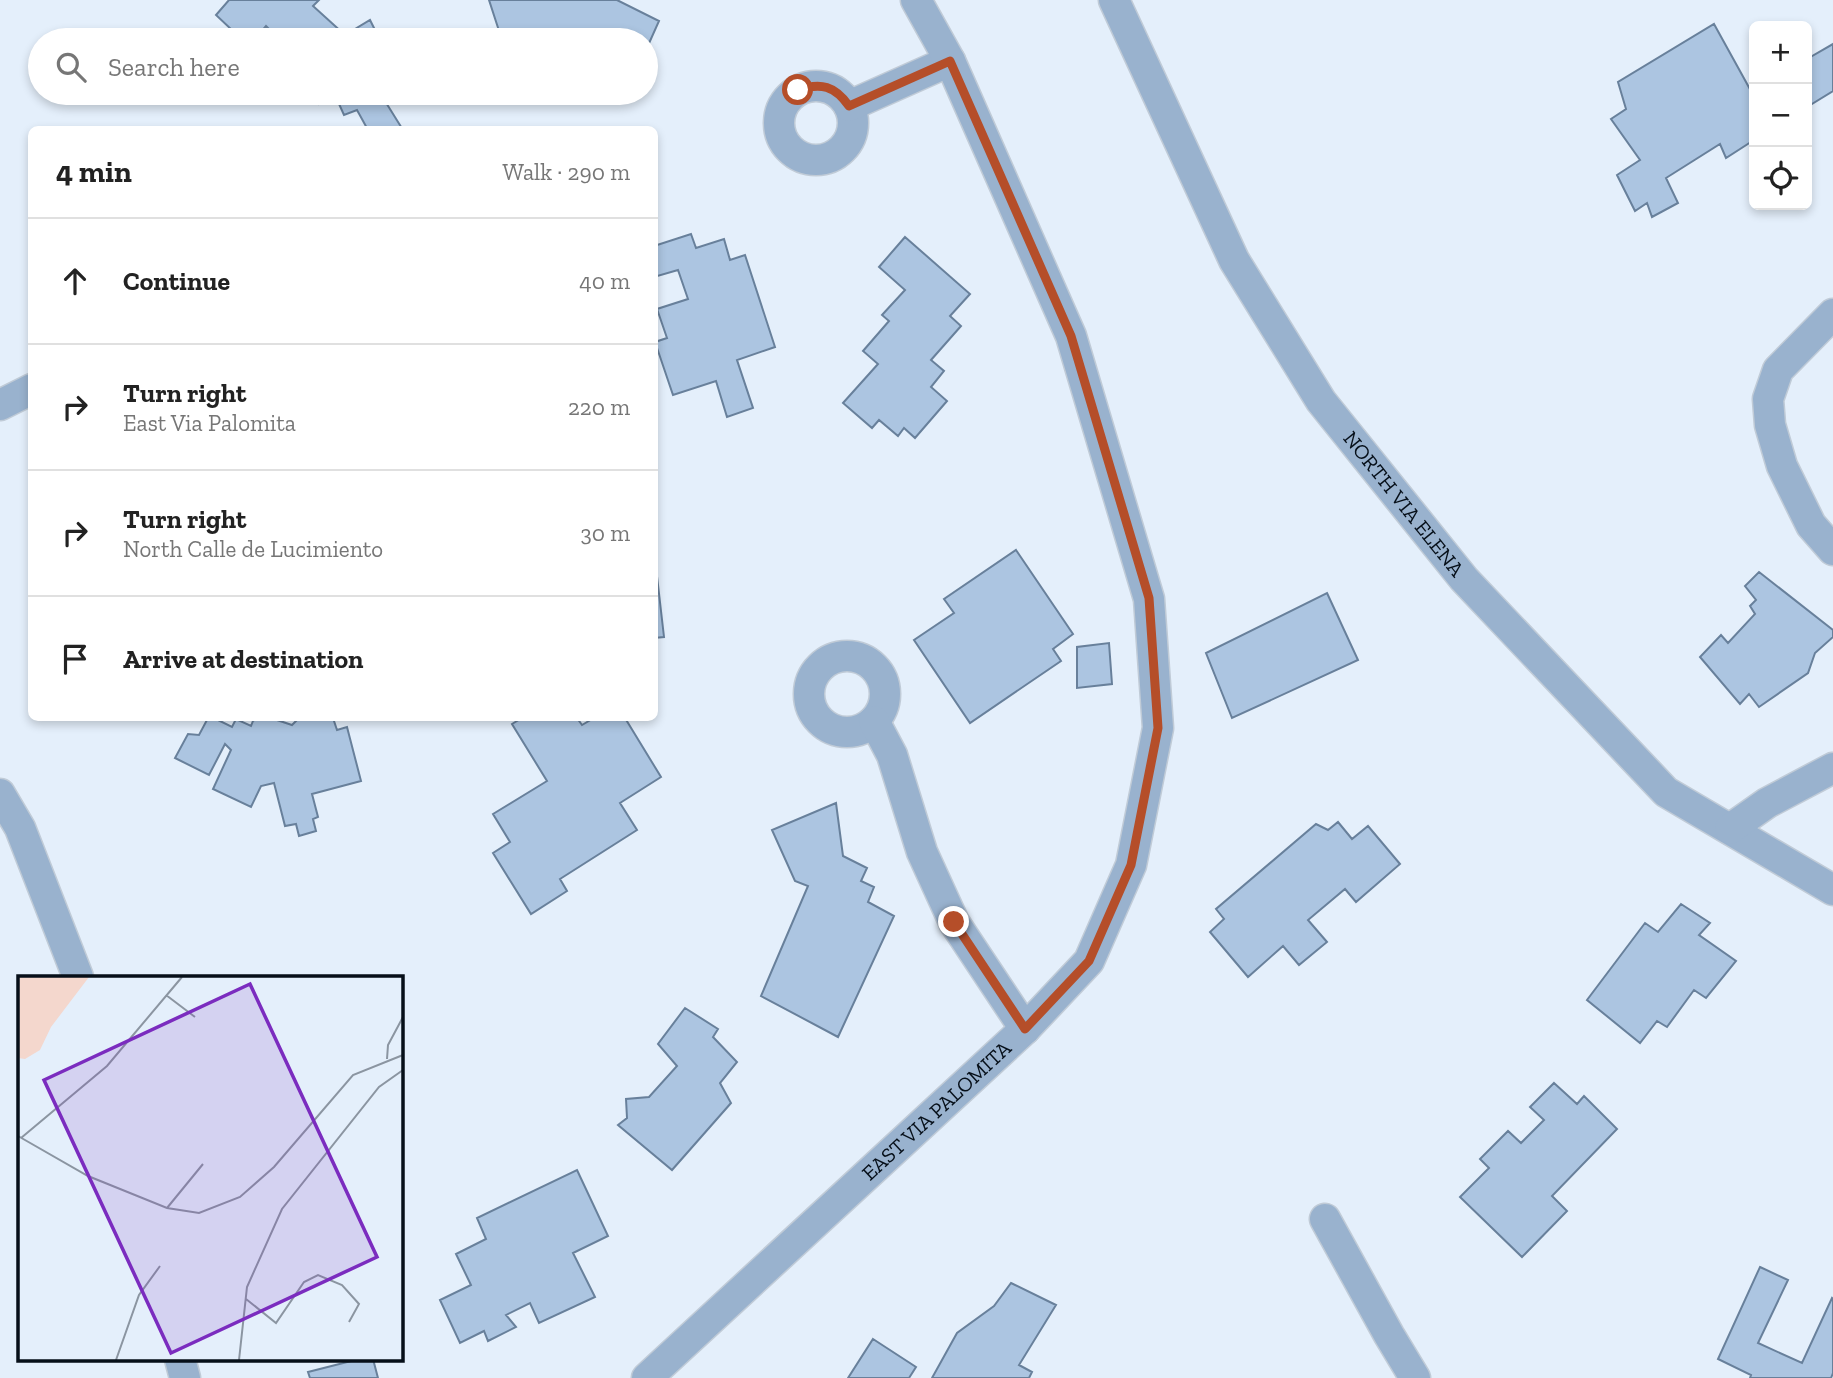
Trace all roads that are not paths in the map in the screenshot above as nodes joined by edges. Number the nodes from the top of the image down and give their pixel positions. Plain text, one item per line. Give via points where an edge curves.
1 (916, 0) edge
2 (1114, 0) edge
3 (950, 61) junction
4 (849, 106) dead end
5 (1833, 314) edge
6 (28, 390) edge
7 (0, 405) edge
8 (1833, 550) edge
9 (874, 721) dead end
10 (1833, 768) edge
11 (0, 794) edge
12 (1730, 829) junction
13 (1833, 890) edge
14 (78, 976) edge
15 (1025, 1029) junction
16 (1325, 1219) dead end
17 (180, 1360) edge
18 (185, 1378) edge
19 (647, 1378) edge
20 (1415, 1378) edge

1 - 3 street, EAST VIA PALOMITA
2 - 12 street, NORTH VIA ELENA via 1234,260 1321,401 1464,579 1666,792
3 - 4 street
3 - 15 street, EAST VIA PALOMITA via 1071,336 1149,598 1158,728 1131,865 1089,961
5 - 8 street via 1778,370 1768,399 1782,466 1811,525
6 - 7 street
9 - 15 street via 892,755 922,852 954,922
10 - 12 street via 1767,803
11 - 14 street via 20,828
12 - 13 street, NORTH VIA ELENA
15 - 19 street, EAST VIA PALOMITA
16 - 20 street
17 - 18 street

